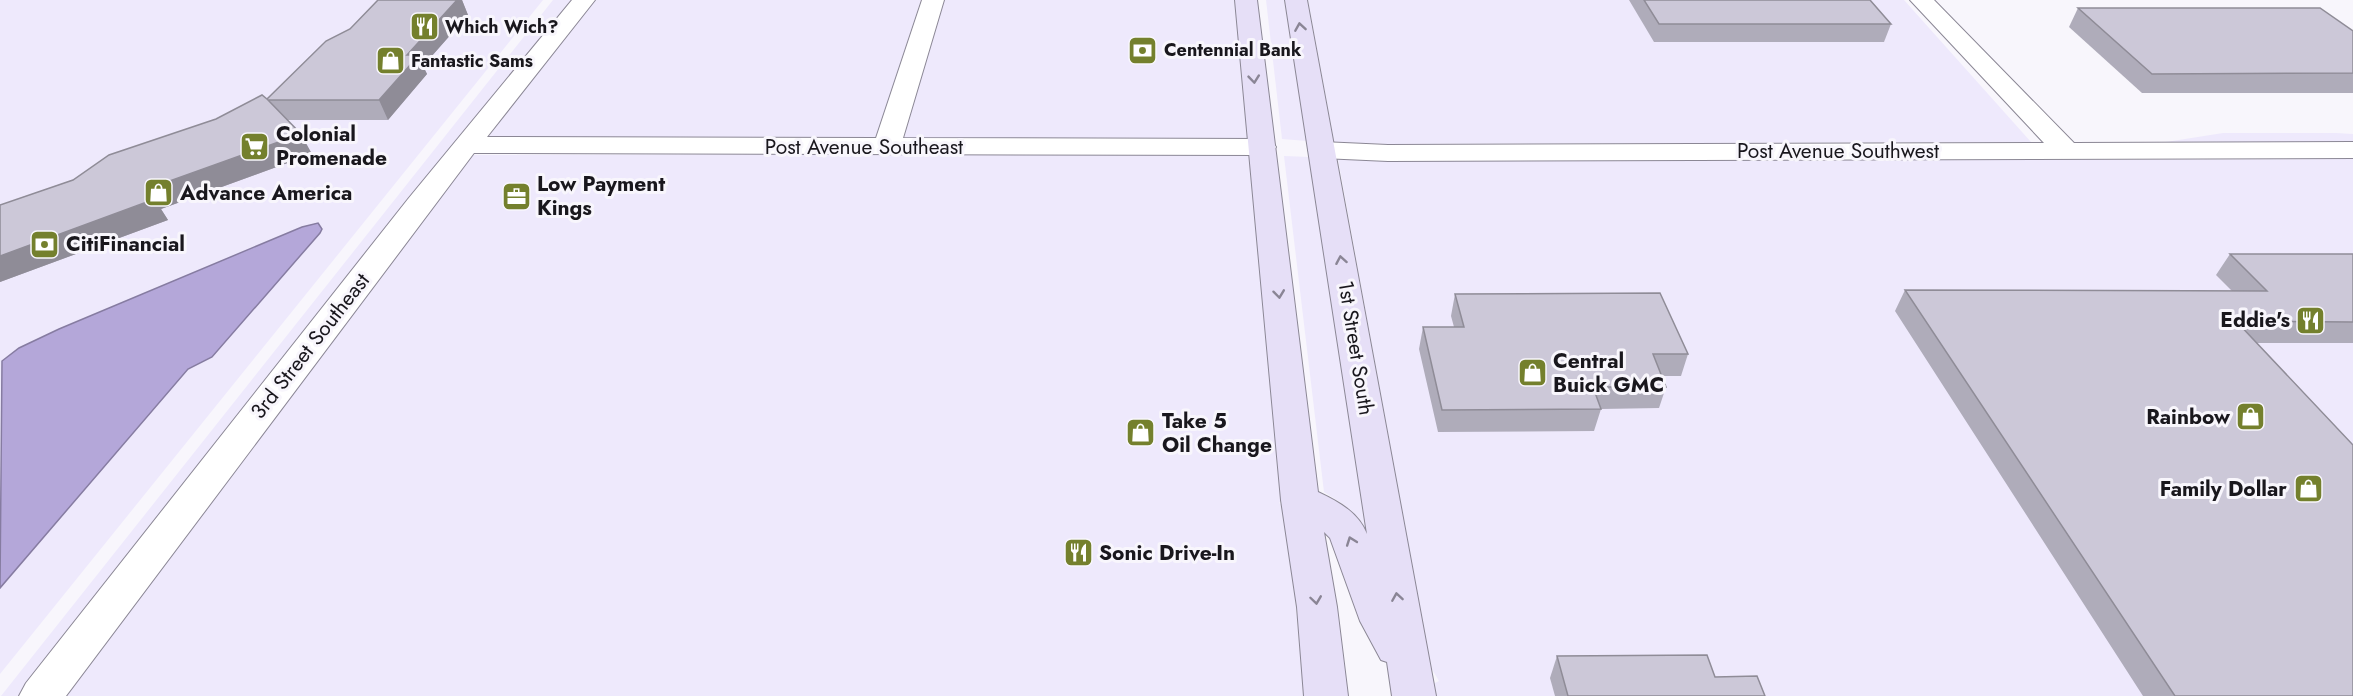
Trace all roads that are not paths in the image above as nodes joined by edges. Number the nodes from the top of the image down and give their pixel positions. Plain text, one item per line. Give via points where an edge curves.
1 (584, 0) edge
2 (933, 0) edge
3 (1246, 0) edge
4 (1296, 0) edge
5 (1921, 0) edge
6 (467, 145) junction
7 (887, 146) junction
8 (1262, 147) junction
9 (1322, 150) junction
10 (2066, 150) junction
11 (2353, 150) edge
12 (1300, 500) junction
13 (1411, 683) edge
14 (41, 696) edge
15 (1326, 696) edge

1 - 6 street, 3rd Street Southeast
2 - 7 street
3 -> 8 main road
9 -> 4 main road, 1st Street South
5 - 10 street
6 - 7 street, Post Avenue Southeast
6 - 14 street, 3rd Street Southeast
7 - 8 street, Post Avenue Southeast
8 -> 12 main road
9 - 10 street, Post Avenue Southwest
13 -> 9 main road, 1st Street South
10 - 11 street, Post Avenue Southwest
13 -> 12 main road via 1380,621 1347,531 1329,514
12 -> 15 main road

